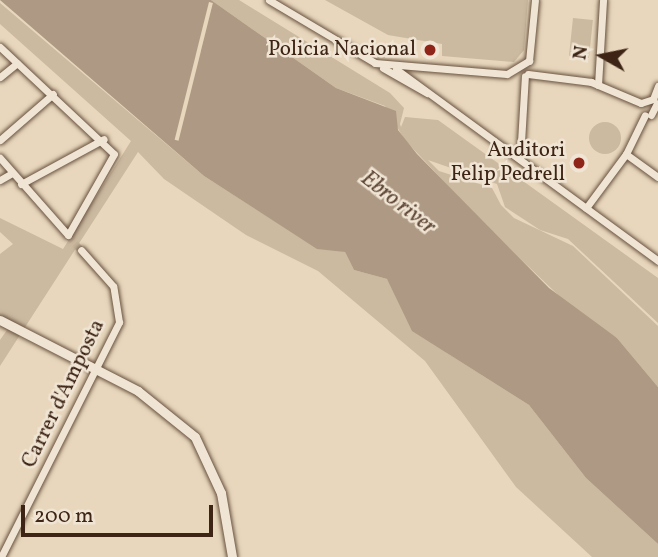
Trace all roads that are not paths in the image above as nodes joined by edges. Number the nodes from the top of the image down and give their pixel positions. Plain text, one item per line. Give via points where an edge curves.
1 (269, 0) edge
2 (535, 0) edge
3 (603, 0) edge
4 (0, 47) edge
5 (17, 63) junction
6 (375, 64) junction
7 (389, 66) junction
8 (422, 69) junction
9 (524, 72) junction
10 (0, 77) edge
11 (418, 81) junction
12 (598, 85) junction
13 (658, 86) edge
14 (52, 94) junction
15 (656, 102) edge
16 (641, 103) junction
17 (449, 106) junction
18 (651, 116) edge
19 (104, 139) junction
20 (0, 140) edge
21 (626, 154) junction
22 (520, 159) junction
23 (1, 160) edge
24 (12, 173) junction
25 (658, 177) edge
26 (0, 180) edge
27 (20, 184) junction
28 (586, 208) junction
29 (81, 250) tunnel mouth
30 (658, 261) edge
31 (0, 320) edge
32 (97, 369) junction
33 (1, 557) edge
34 (232, 557) edge

1 - 6 street
2 - 9 street
3 - 12 street
4 - 5 street
5 - 10 street
5 - 14 street
6 - 7 street
6 - 17 street
7 - 8 street
7 - 11 street
8 - 9 street
8 - 11 street
9 - 12 street
9 - 22 street
11 - 17 street
12 - 16 street
13 - 15 street
14 - 19 street
14 - 20 street
15 - 16 street
15 - 18 street
16 - 18 street
17 - 22 street
18 - 21 street
19 - 27 street
19 - 27 street via 114,154 68,235
21 - 25 street
21 - 28 street
22 - 28 street
23 - 24 street
24 - 26 street
24 - 27 street
28 - 30 street
29 - 32 street, Carrer d'Amposta via 113,286 120,309
31 - 32 street
32 - 33 street, Carrer d'Amposta
32 - 34 street via 160,406 195,437 221,493

